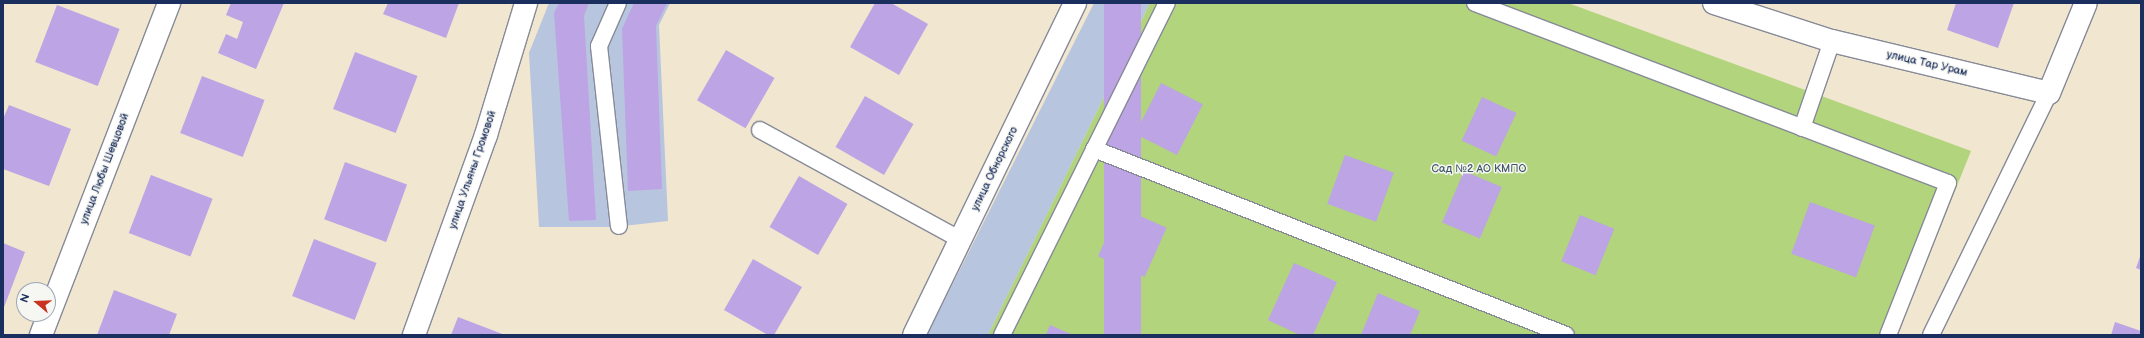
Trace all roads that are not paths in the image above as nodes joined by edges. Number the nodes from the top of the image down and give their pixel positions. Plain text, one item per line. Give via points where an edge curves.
1 (169, 3) edge
2 (526, 3) edge
3 (618, 3) edge
4 (1074, 3) edge
5 (1167, 3) edge
6 (1475, 3) edge
7 (2086, 3) edge
8 (1724, 5) edge
9 (1832, 41) junction
10 (2049, 93) junction
11 (1802, 128) junction
12 (760, 130) dead end
13 (1094, 149) junction
14 (619, 226) dead end
15 (961, 240) junction
16 (40, 335) edge
17 (414, 335) edge
18 (914, 335) edge
19 (1002, 335) edge
20 (1566, 335) edge
21 (1888, 335) edge
22 (1931, 335) edge

1 - 16 street, улица Любы Шевцовой
2 - 17 street, улица Ульяны Громовой via 486,135
3 - 14 lane via 600,46
4 - 15 street, улица Обнорского
5 - 13 lane
6 - 11 lane
7 - 10 street
8 - 9 street, улица Тар Урам
9 - 10 street, улица Тар Урам
9 - 11 lane
10 - 22 lane
11 - 21 lane via 1948,183
12 - 15 lane
13 - 19 lane
13 - 20 lane
15 - 18 street, улица Обнорского

